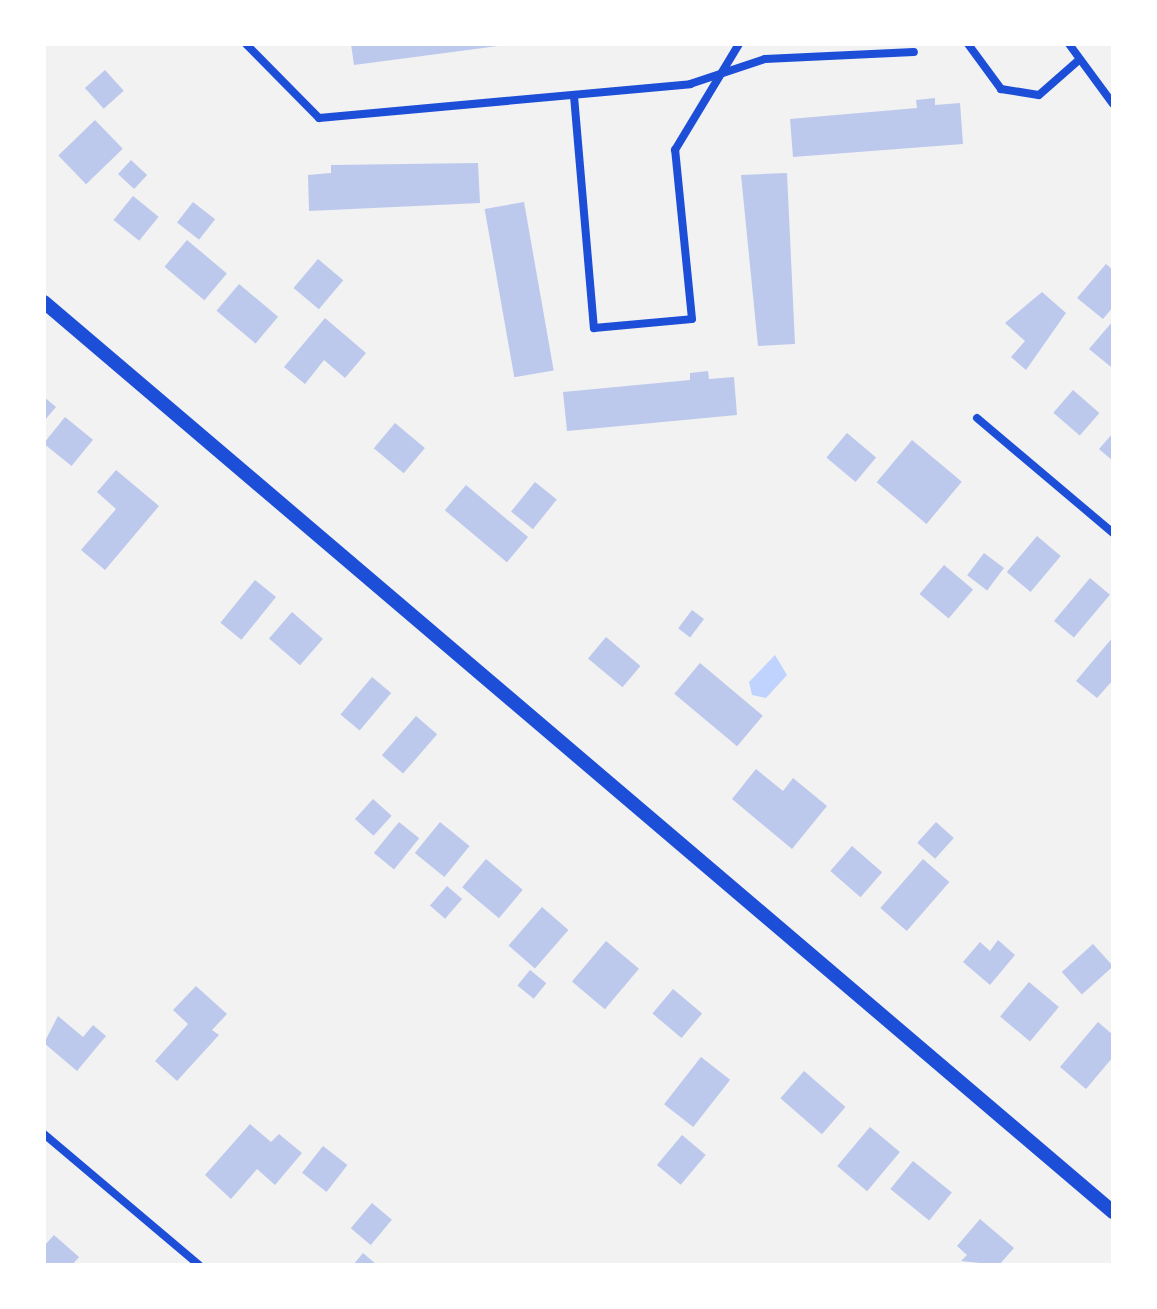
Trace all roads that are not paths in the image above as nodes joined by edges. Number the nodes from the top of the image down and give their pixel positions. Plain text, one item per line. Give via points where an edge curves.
1 (246, 44) edge
2 (739, 44) edge
3 (968, 44) edge
4 (1069, 44) edge
5 (914, 52) dead end
6 (1079, 60) junction
7 (724, 73) junction
8 (574, 96) junction
9 (1113, 104) edge
10 (44, 302) edge
11 (977, 418) dead end
12 (1113, 533) edge
13 (44, 1134) edge
14 (1113, 1212) edge
15 (199, 1265) edge

1 - 8 street via 319,118
2 - 7 street
3 - 6 street via 1001,89 1039,95
4 - 6 street
5 - 7 street via 765,59
6 - 9 street
7 - 8 street
7 - 8 street via 675,150 692,319 594,328
10 - 14 street
11 - 12 street
13 - 15 street

